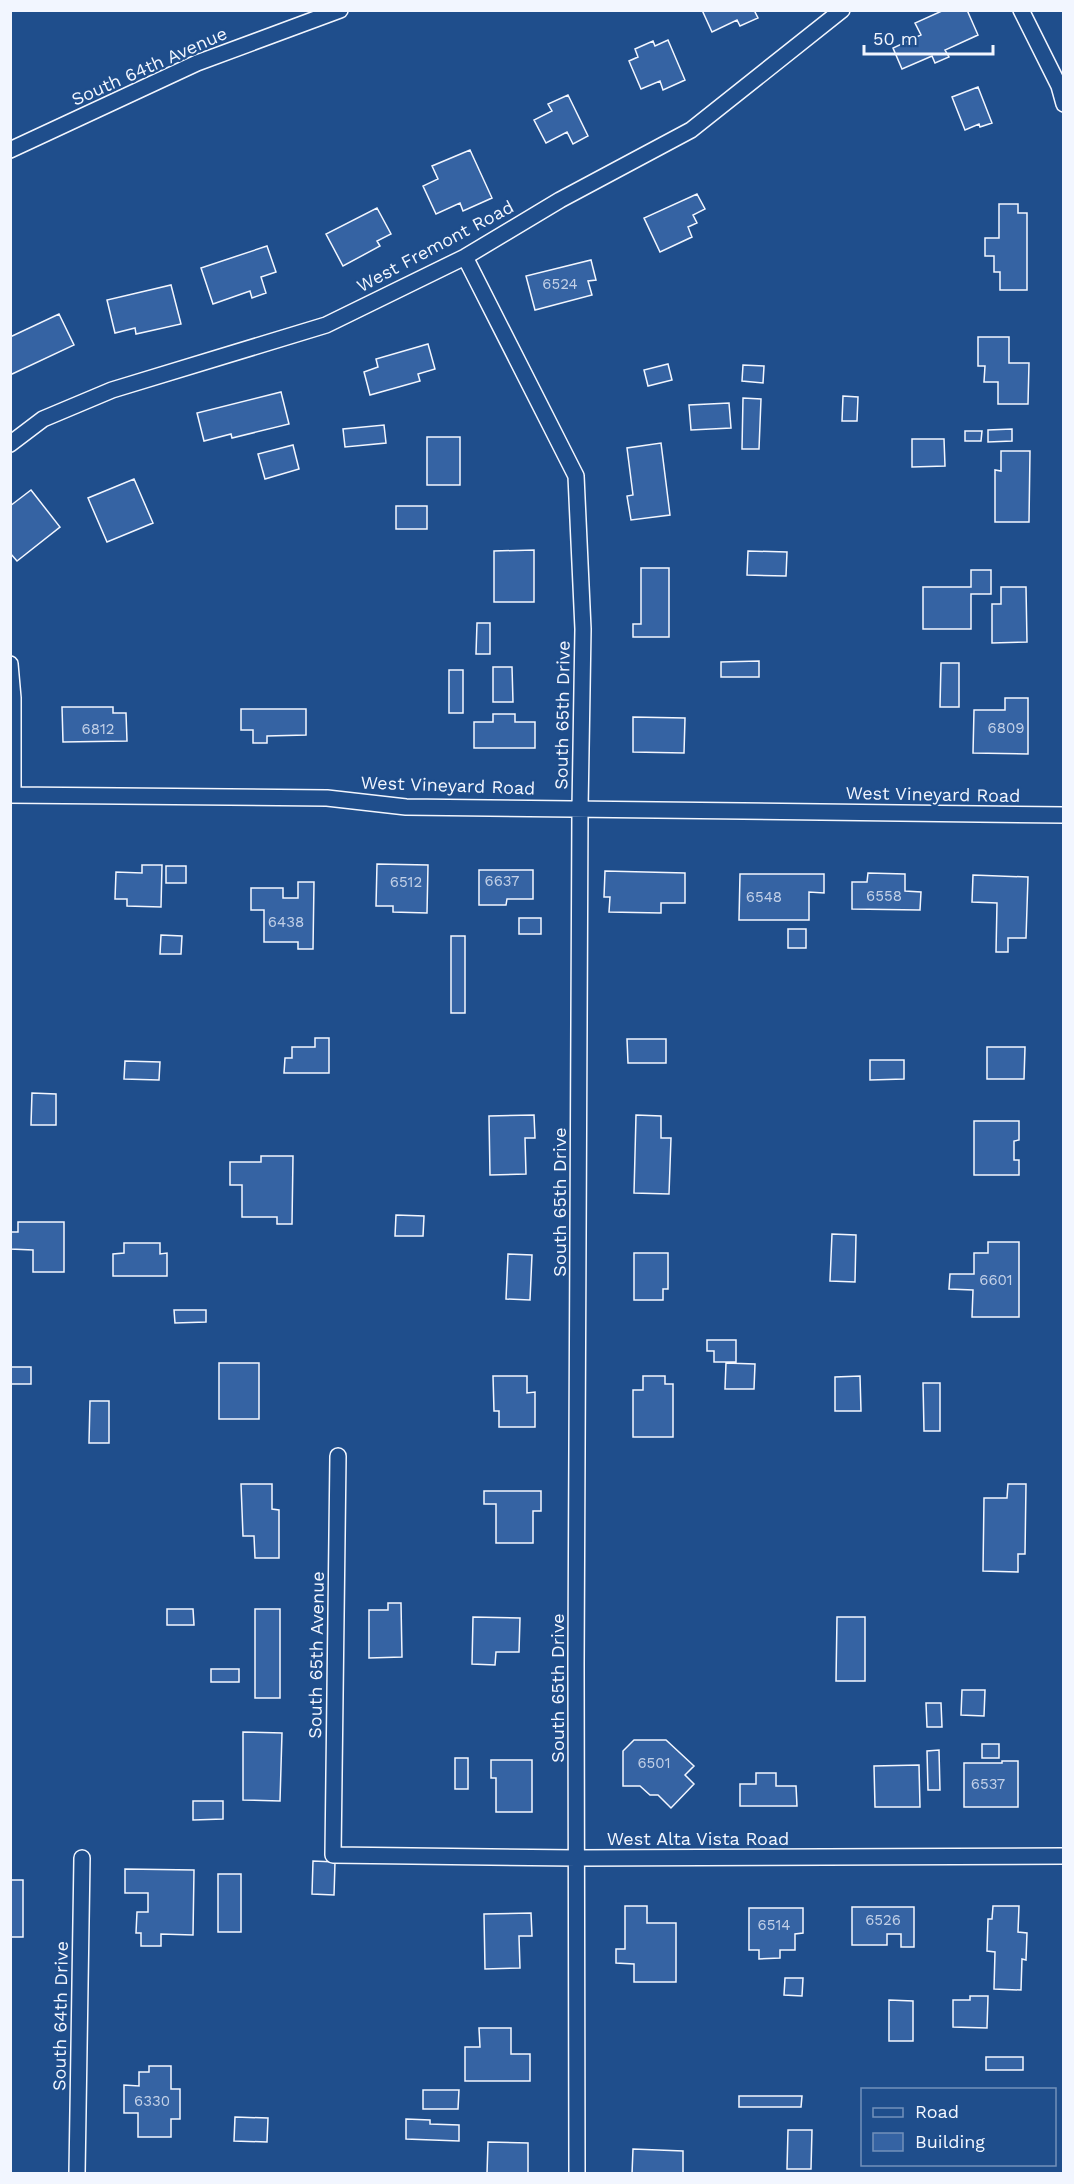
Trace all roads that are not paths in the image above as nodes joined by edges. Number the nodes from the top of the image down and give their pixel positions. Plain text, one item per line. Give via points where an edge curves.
1 (340, 10) edge
2 (842, 10) edge
3 (1021, 10) edge
4 (1064, 104) edge
5 (10, 150) edge
6 (465, 256) junction
7 (10, 444) edge
8 (10, 664) edge
9 (12, 795) edge
10 (580, 809) junction
11 (1064, 815) edge
12 (338, 1456) dead end
13 (333, 1855) joint
14 (1064, 1856) edge
15 (82, 1858) dead end
16 (576, 1858) junction
17 (77, 2174) edge
18 (577, 2174) edge

1 - 5 street, South 64th Avenue via 197,63
2 - 6 street, West Fremont Road via 691,130
3 - 4 street
6 - 7 street, West Fremont Road via 326,325 112,390 43,419
6 - 10 street, South 65th Drive via 576,476 583,629
8 - 9 street
9 - 10 street, West Vineyard Road via 316,798 406,807
10 - 11 street, West Vineyard Road
10 - 16 street, South 65th Drive
12 - 13 street, South 65th Avenue
13 - 16 street, West Alta Vista Road
14 - 16 street, West Alta Vista Road
15 - 17 street, South 64th Drive
16 - 18 street, South 65th Drive

